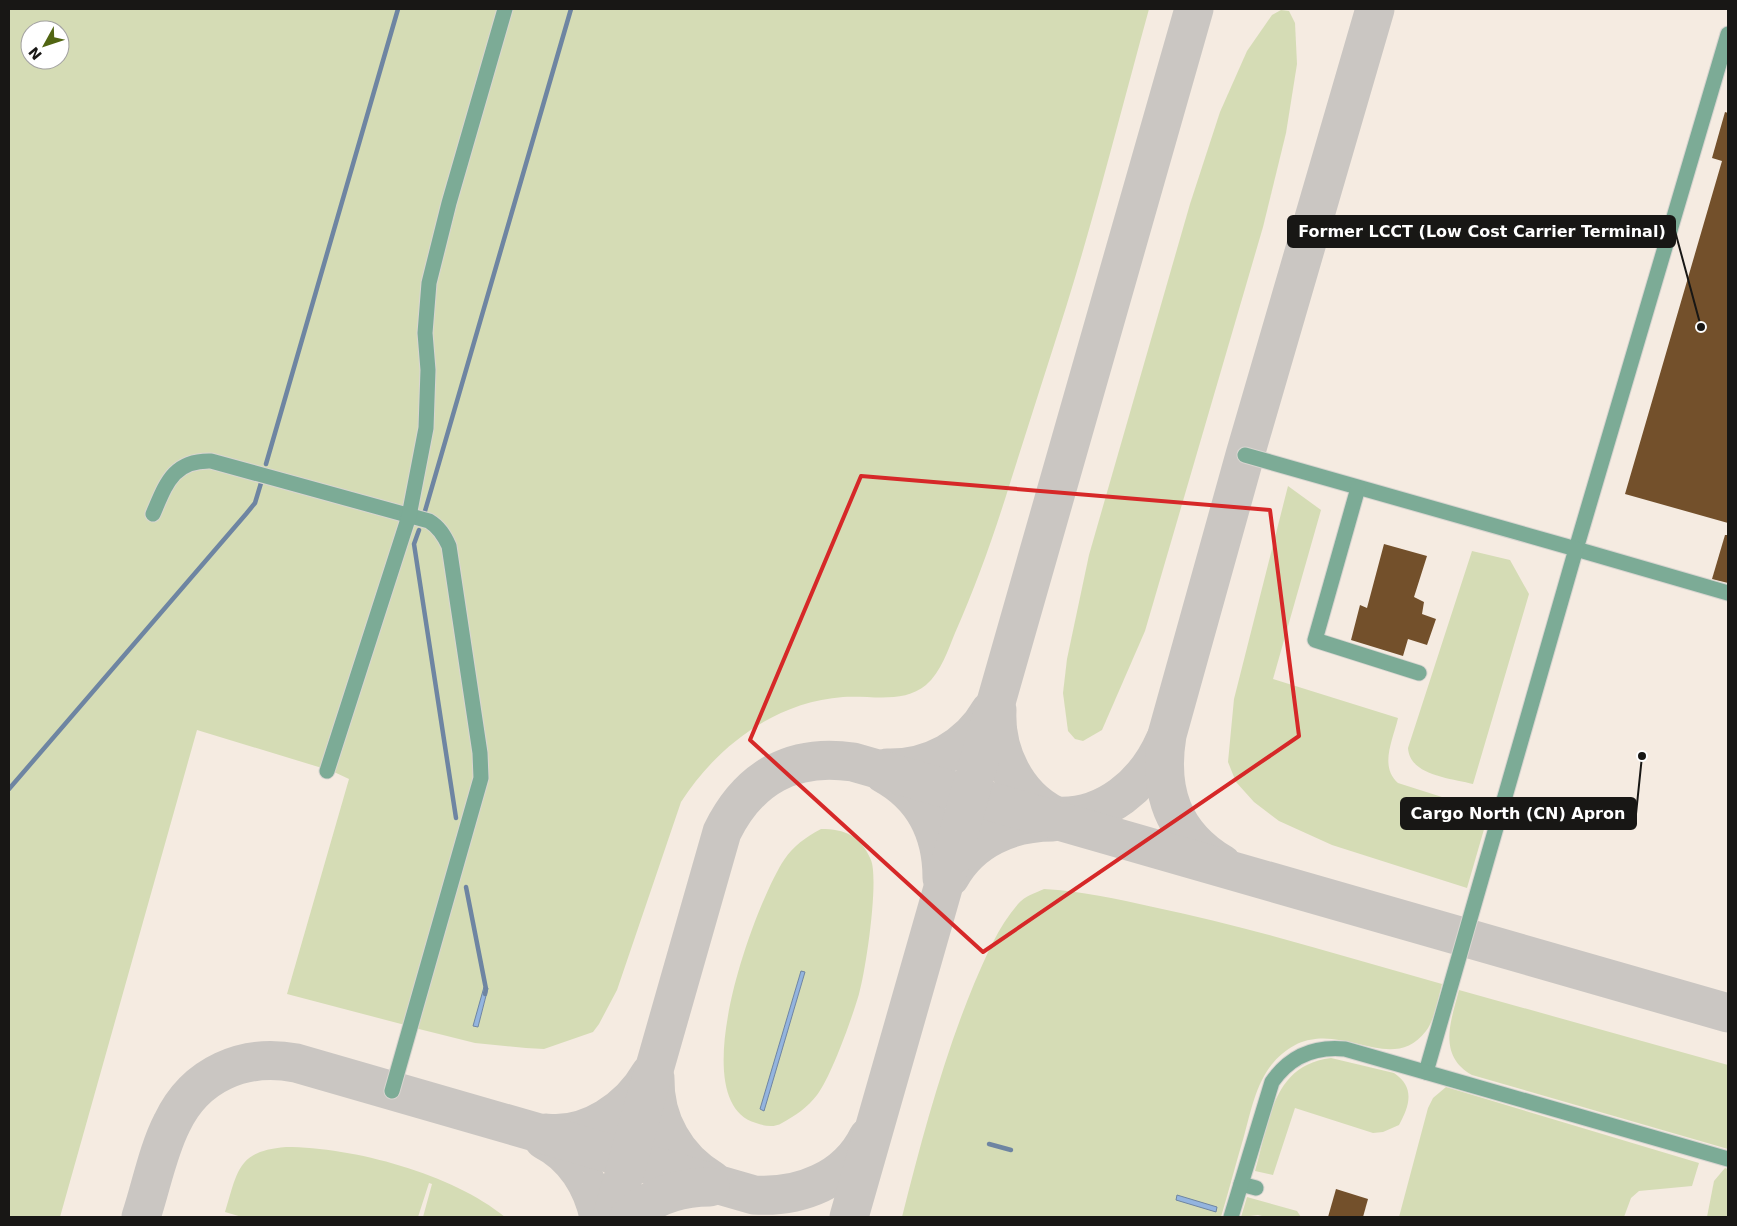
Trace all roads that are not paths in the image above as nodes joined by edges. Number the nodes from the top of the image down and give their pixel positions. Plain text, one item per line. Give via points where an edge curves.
1 (505, 9) edge
2 (1728, 34) edge
3 (1246, 455) dead end
4 (1358, 488) junction
5 (153, 514) dead end
6 (409, 516) junction
7 (1576, 549) junction
8 (1728, 593) edge
9 (1419, 673) dead end
10 (328, 771) dead end
11 (1426, 1072) junction
12 (392, 1091) dead end
13 (1728, 1159) edge
14 (1241, 1184) junction
15 (1256, 1188) dead end
16 (1231, 1217) edge

1 - 6 lane via 431,275 425,333 428,370 426,428
2 - 7 lane
3 - 4 lane
4 - 7 lane
4 - 9 lane via 1315,640
5 - 6 lane via 171,476 191,463 211,461
6 - 10 lane
6 - 12 lane via 436,525 449,546 481,778
7 - 8 lane
7 - 11 lane
11 - 13 lane
11 - 14 lane via 1345,1049 1320,1049 1296,1058 1279,1073 1268,1093
14 - 15 lane
14 - 16 lane

